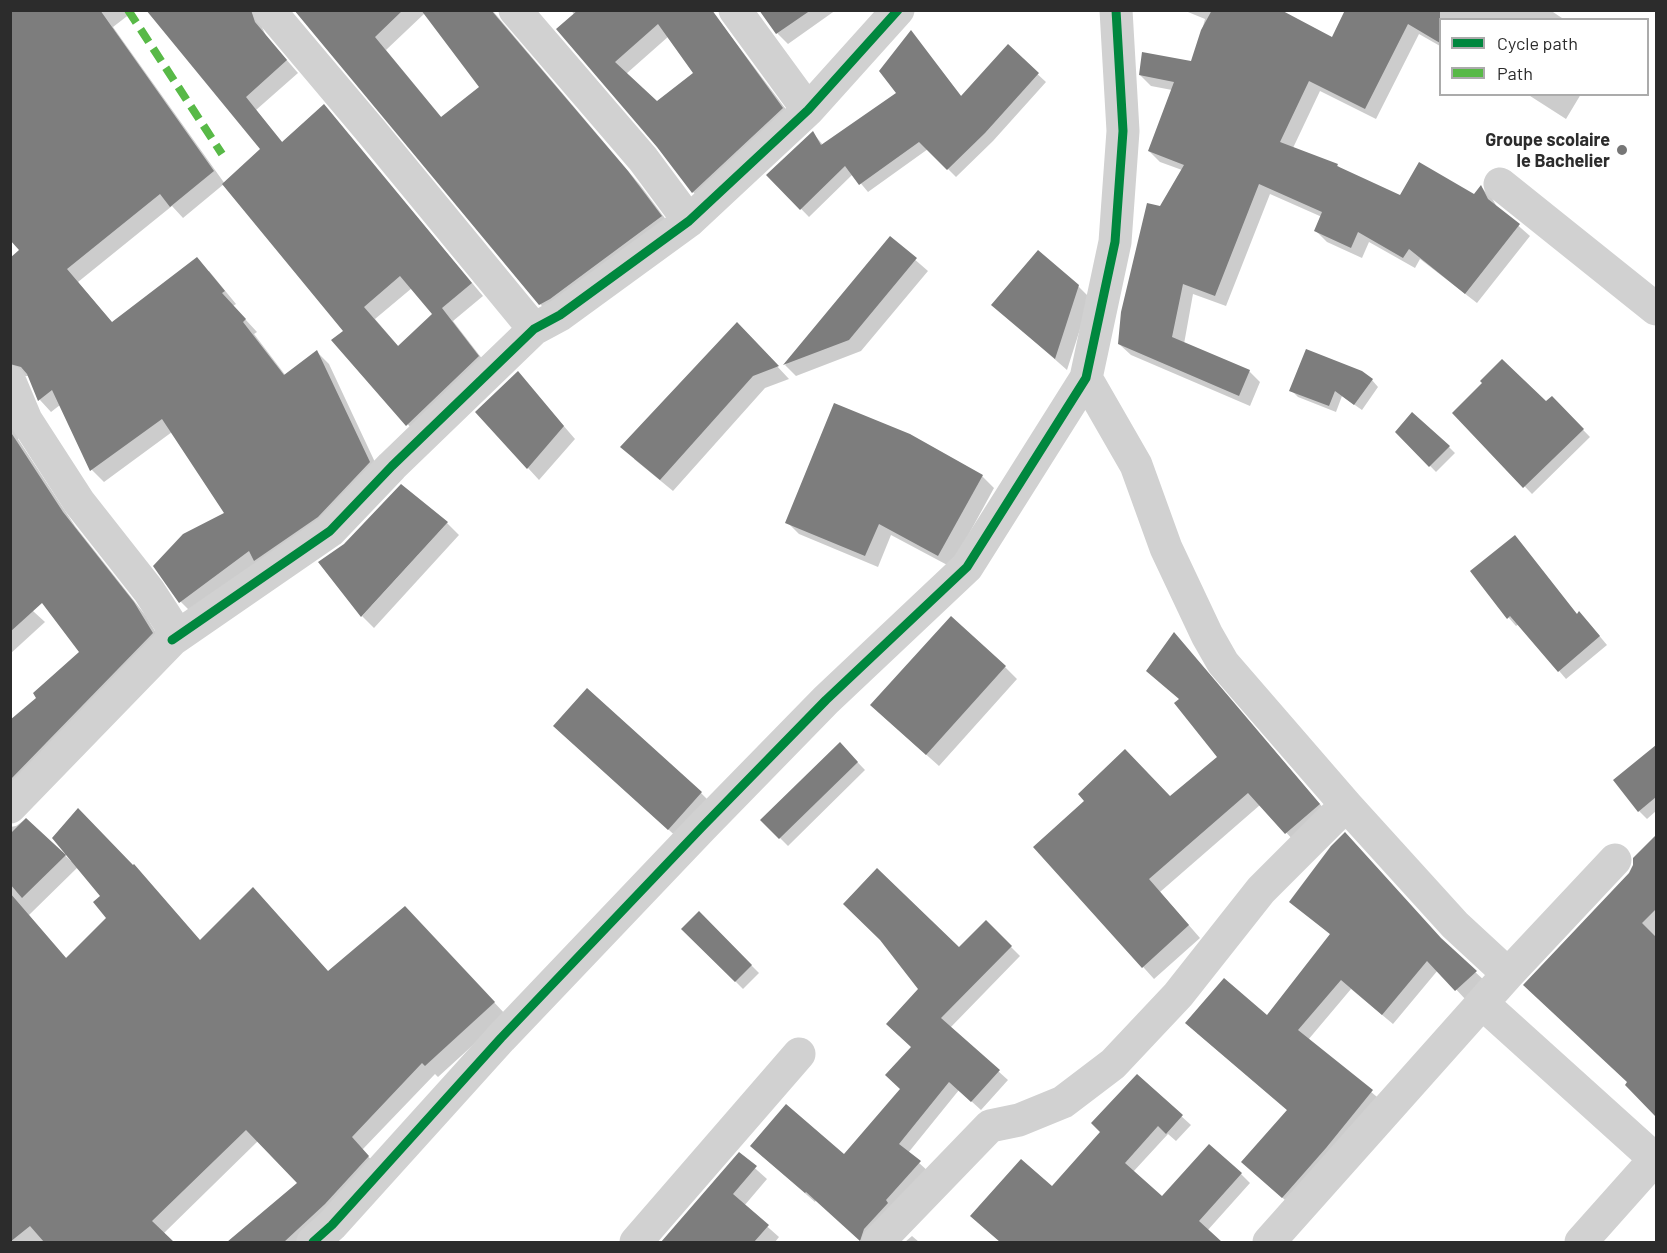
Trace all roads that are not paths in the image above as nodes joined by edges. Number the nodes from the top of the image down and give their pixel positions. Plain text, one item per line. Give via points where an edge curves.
1 (269, 10) edge
2 (515, 10) edge
3 (735, 10) edge
4 (898, 10) edge
5 (1116, 10) edge
6 (808, 110) junction
7 (1500, 184) dead end
8 (689, 221) junction
9 (1656, 309) edge
10 (534, 329) junction
11 (1086, 378) junction
12 (10, 382) edge
13 (18, 427) edge
14 (171, 640) junction
15 (1346, 805) junction
16 (10, 807) edge
17 (1615, 860) dead end
18 (1508, 974) junction
19 (1482, 1003) junction
20 (799, 1054) dead end
21 (1656, 1160) edge
22 (313, 1242) edge
23 (636, 1242) edge
24 (878, 1242) edge
25 (1269, 1242) edge
26 (1581, 1242) edge

1 - 10 street
2 - 8 street via 643,159
3 - 6 street
4 - 6 street
5 - 11 street via 1123,131 1115,242
6 - 8 street
7 - 9 street
8 - 10 street via 560,315
10 - 14 street via 330,531
11 - 15 street via 1136,465 1166,548 1223,663
11 - 22 street via 968,567 826,700 718,810
12 - 13 street
13 - 14 street via 149,591 171,625
14 - 16 street
15 - 18 street via 1455,925
15 - 24 street via 1261,890 1178,995 1113,1064 1063,1102 1019,1120 990,1126
17 - 18 street
18 - 19 street
19 - 21 street
19 - 25 street
20 - 23 street
21 - 26 street

